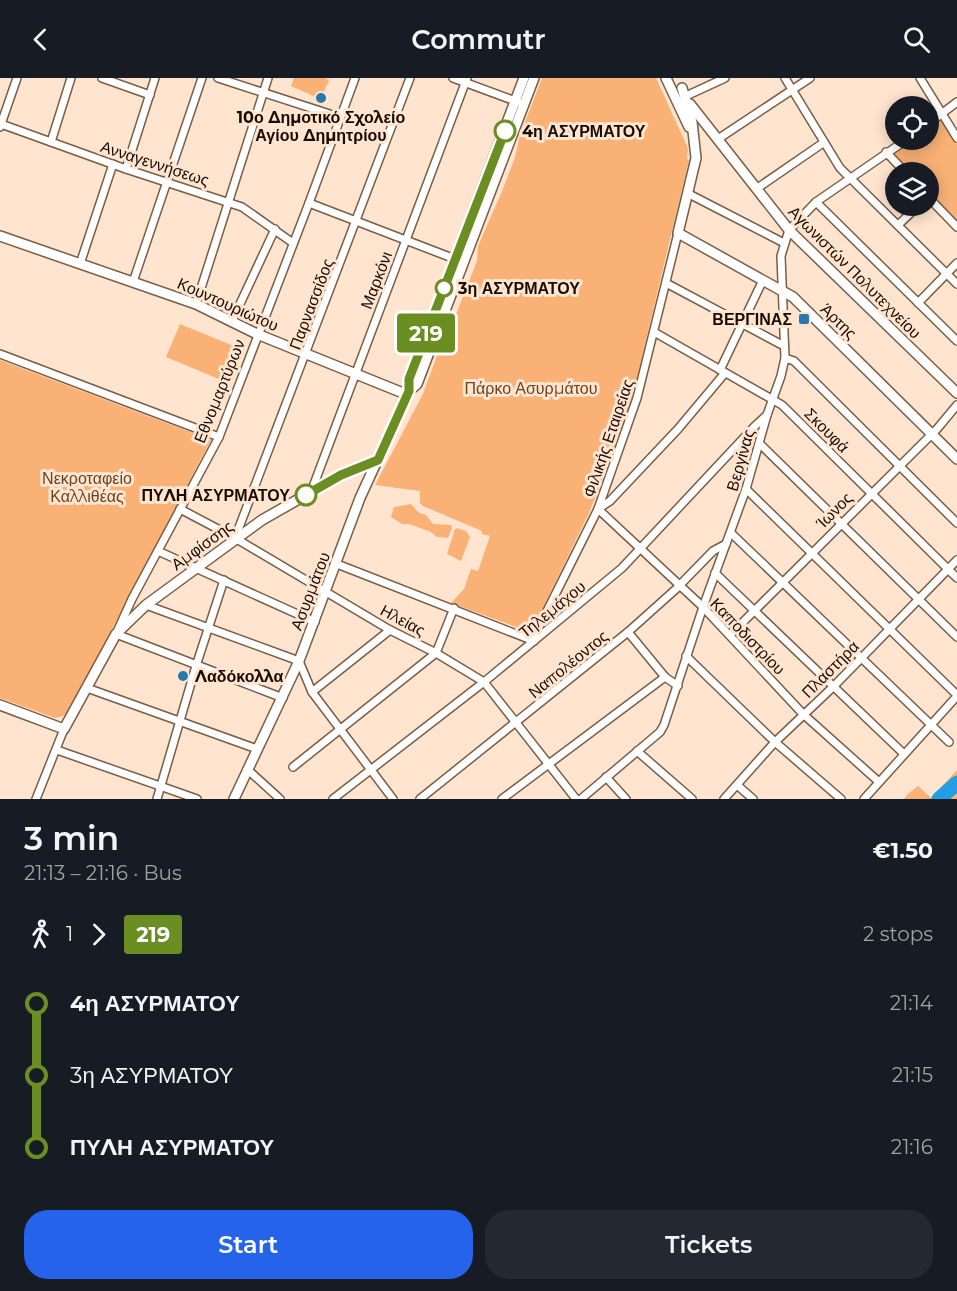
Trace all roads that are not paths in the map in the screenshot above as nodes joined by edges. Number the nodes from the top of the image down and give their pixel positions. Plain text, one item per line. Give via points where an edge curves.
1 (16, 78) edge
2 (72, 78) edge
3 (102, 78) edge
4 (155, 78) edge
5 (202, 78) edge
6 (218, 78) edge
7 (268, 78) edge
8 (355, 78) edge
9 (410, 78) edge
10 (453, 78) edge
11 (524, 78) edge
12 (534, 78) edge
13 (666, 78) edge
14 (677, 78) edge
15 (725, 78) edge
16 (785, 78) edge
17 (810, 78) edge
18 (920, 78) edge
19 (466, 80) edge
20 (791, 90) junction
21 (684, 92) junction
22 (263, 93) junction
23 (150, 96) junction
24 (957, 102) edge
25 (520, 103) junction
26 (942, 115) junction
27 (339, 117) junction
28 (939, 117) edge
29 (1, 126) edge
30 (694, 138) junction
31 (957, 138) edge
32 (718, 140) junction
33 (51, 142) junction
34 (824, 143) junction
35 (889, 150) edge
36 (886, 152) junction
37 (896, 162) edge
38 (113, 164) junction
39 (126, 169) junction
40 (849, 178) junction
41 (167, 182) junction
42 (756, 189) junction
43 (689, 194) junction
44 (228, 202) junction
45 (816, 202) junction
46 (309, 203) junction
47 (939, 208) edge
48 (907, 216) edge
49 (356, 222) junction
50 (898, 225) junction
51 (957, 227) edge
52 (275, 229) junction
53 (789, 230) junction
54 (678, 233) junction
55 (0, 236) edge
56 (405, 241) junction
57 (293, 243) junction
58 (784, 243) junction
59 (455, 259) junction
60 (957, 263) edge
61 (80, 264) junction
62 (946, 274) junction
63 (763, 280) junction
64 (133, 282) junction
65 (666, 283) junction
66 (957, 284) edge
67 (781, 290) junction
68 (918, 303) junction
69 (196, 304) junction
70 (232, 321) junction
71 (743, 324) junction
72 (654, 332) junction
73 (257, 334) junction
74 (957, 341) edge
75 (784, 346) junction
76 (0, 354) edge
77 (306, 354) junction
78 (785, 358) junction
79 (723, 372) junction
80 (355, 374) junction
81 (408, 393) junction
82 (957, 393) edge
83 (773, 399) junction
84 (957, 405) edge
85 (767, 415) junction
86 (932, 434) junction
87 (219, 437) junction
88 (760, 444) junction
89 (957, 459) edge
90 (378, 460) junction
91 (899, 466) junction
92 (746, 489) junction
93 (311, 492) junction
94 (870, 493) junction
95 (180, 509) junction
96 (598, 509) junction
97 (957, 523) edge
98 (839, 524) junction
99 (731, 533) junction
100 (235, 538) junction
101 (726, 544) junction
102 (641, 548) junction
103 (158, 551) junction
104 (811, 552) junction
105 (957, 560) edge
106 (337, 564) junction
107 (195, 567) junction
108 (948, 569) junction
109 (715, 573) junction
110 (957, 578) edge
111 (224, 580) junction
112 (783, 584) junction
113 (679, 585) junction
114 (326, 591) junction
115 (919, 599) junction
116 (146, 605) junction
117 (703, 607) junction
118 (454, 608) junction
119 (754, 611) junction
120 (315, 622) junction
121 (208, 627) junction
122 (889, 629) junction
123 (390, 630) junction
124 (628, 632) junction
125 (117, 634) junction
126 (730, 635) junction
127 (957, 637) edge
128 (534, 641) junction
129 (436, 653) junction
130 (686, 656) junction
131 (862, 657) junction
132 (299, 661) junction
133 (196, 666) junction
134 (665, 677) junction
135 (484, 682) junction
136 (678, 686) junction
137 (834, 686) junction
138 (87, 688) junction
139 (312, 692) junction
140 (957, 695) edge
141 (283, 698) junction
142 (0, 705) edge
143 (803, 714) junction
144 (180, 722) junction
145 (516, 722) junction
146 (931, 725) junction
147 (64, 729) junction
148 (339, 729) junction
149 (775, 742) junction
150 (949, 742) dead end
151 (257, 749) junction
152 (57, 750) junction
153 (637, 751) junction
154 (904, 754) junction
155 (549, 763) junction
156 (293, 767) dead end
157 (248, 769) junction
158 (371, 769) junction
159 (606, 777) junction
160 (879, 782) junction
161 (737, 785) junction
162 (161, 786) junction
163 (36, 799) edge
164 (157, 799) edge
165 (197, 799) edge
166 (234, 799) edge
167 (280, 799) edge
168 (333, 799) edge
169 (393, 799) edge
170 (420, 799) edge
171 (502, 799) edge
172 (576, 799) edge
173 (581, 799) edge
174 (626, 799) edge
175 (692, 799) edge
176 (724, 799) edge
177 (753, 799) edge
178 (841, 799) edge
179 (864, 799) edge

1 - 29 street
2 - 33 street
3 - 23 street
4 - 23 street
5 - 41 street
6 - 22 street
7 - 22 street
8 - 27 street, Εθνομαρτύρων
9 - 49 street, Παρνασσίδος
10 - 19 street
11 - 25 street, Ασυρμάτου
12 - 25 street, Ασυρμάτου
13 - 30 street
14 - 21 street, Αγωνιστών Πολυτεχνείου
15 - 21 street
16 - 20 street
17 - 20 street
18 - 26 street
19 - 25 street
19 - 56 street, Μαρκόνι
20 - 32 street
20 - 34 street
21 - 30 street
21 - 32 street, Αγωνιστών Πολυτεχνείου
22 - 27 street
22 - 44 street
23 - 39 street
24 - 26 street
25 - 59 street, Ασυρμάτου
25 - 81 street, Ασυρμάτου via 417,384
26 - 28 street
26 - 31 street
27 - 46 street, Εθνομαρτύρων
29 - 33 street, Ανναγεννήσεως
30 - 43 street via 696,158
32 - 42 street, Αγωνιστών Πολυτεχνείου
33 - 38 street, Ανναγεννήσεως
34 - 40 street
34 - 42 street
35 - 36 street, Βεργίνας
36 - 37 street
36 - 40 street, Βεργίνας
38 - 39 street, Ανναγεννήσεως
38 - 61 street
39 - 41 street, Ανναγεννήσεως
40 - 45 street, Βεργίνας
40 - 50 street
41 - 44 street, Ανναγεννήσεως
41 - 64 street
42 - 53 street, Αγωνιστών Πολυτεχνείου
43 - 54 street
43 - 58 street
44 - 52 street, Ανναγεννήσεως via 249,210
44 - 69 street
45 - 53 street, Βεργίνας
45 - 68 street
46 - 49 street
46 - 57 street, Εθνομαρτύρων
47 - 51 street
48 - 50 street
49 - 56 street
49 - 77 street, Παρνασσίδος
50 - 62 street
52 - 57 street, Ανναγεννήσεως
52 - 70 street
53 - 58 street, Βεργίνας
53 - 82 street, Αγωνιστών Πολυτεχνείου
54 - 63 street, Άρτης
54 - 65 street, Φιλικής Εταιρείας
55 - 61 street, Κουντουριώτου
56 - 59 street
56 - 80 street, Μαρκόνι
57 - 73 street, Εθνομαρτύρων
58 - 67 street, Βεργίνας
59 - 81 street, Ασυρμάτου via 409,379
60 - 62 street
61 - 64 street, Κουντουριώτου
62 - 66 street
62 - 68 street
63 - 67 street, Άρτης
63 - 71 street
64 - 69 street, Κουντουριώτου
65 - 71 street
65 - 72 street, Φιλικής Εταιρείας
67 - 75 street, Βεργίνας
67 - 86 street, Άρτης via 793,297
68 - 74 street
69 - 70 street, Κουντουριώτου
70 - 73 street, Κουντουριώτου
71 - 75 street
71 - 79 street
72 - 79 street, Σκουφά
72 - 96 street, Φιλικής Εταιρείας via 638,398
73 - 77 street, Κουντουριώτου
73 - 87 street, Εθνομαρτύρων
75 - 78 street, Βεργίνας
76 - 87 street
77 - 80 street, Κουντουριώτου
77 - 100 street, Παρνασσίδος
78 - 83 street, Βεργίνας
78 - 91 street via 794,361
79 - 83 street, Σκουφά
79 - 96 street via 678,429
80 - 81 street, Κουντουριώτου
80 - 93 street, Μαρκόνι
81 - 90 street, Ασυρμάτου
83 - 85 street, Βεργίνας
83 - 94 street, Σκουφά
84 - 86 street, Ίωνος
85 - 88 street, Βεργίνας
85 - 102 street, Τηλεμάχου
86 - 89 street, Άρτης
86 - 91 street, Ίωνος
87 - 95 street, Εθνομαρτύρων
88 - 92 street, Βεργίνας
88 - 98 street
90 - 93 street, Αμφίσσης
90 - 106 street, Ασυρμάτου
91 - 94 street, Ίωνος
91 - 97 street
92 - 99 street, Βεργίνας
92 - 104 street
93 - 100 street, Αμφίσσης
94 - 98 street, Ίωνος
94 - 108 street, Σκουφά
95 - 100 street, Ηλείας
95 - 103 street, Εθνομαρτύρων
96 - 102 street, Καποδιστρίου
96 - 128 street, Φιλικής Εταιρείας
98 - 104 street, Ίωνος
98 - 115 street
99 - 101 street, Βεργίνας
99 - 112 street
100 - 107 street, Αμφίσσης
100 - 114 street, Ηλείας
101 - 109 street, Βεργίνας
101 - 113 street, Ναπολέοντος via 713,551
102 - 113 street, Καποδιστρίου
102 - 128 street, Τηλεμάχου
103 - 107 street
103 - 125 street, Εθνομαρτύρων
104 - 112 street, Ίωνος
104 - 122 street
105 - 108 street, Πλαστήρα
106 - 114 street, Ασυρμάτου
106 - 118 street
107 - 111 street
107 - 116 street, Αμφίσσης
108 - 110 street, Σκουφά
108 - 115 street, Πλαστήρα
109 - 117 street, Βεργίνας
109 - 119 street
111 - 120 street
111 - 121 street
112 - 119 street, Ίωνος
112 - 131 street
113 - 117 street, Καποδιστρίου
113 - 124 street, Ναπολέοντος
114 - 120 street, Ασυρμάτου
114 - 123 street, Ηλείας
115 - 122 street, Πλαστήρα
115 - 127 street
116 - 121 street
116 - 125 street, Αμφίσσης
117 - 126 street, Καποδιστρίου
117 - 130 street, Βεργίνας
118 - 128 street
118 - 129 street
119 - 126 street, Ίωνος
119 - 137 street
120 - 132 street, Ασυρμάτου
121 - 132 street
121 - 133 street
122 - 131 street, Πλαστήρα
122 - 140 street
123 - 129 street, Ηλείας
123 - 139 street
124 - 134 street
124 - 145 street, Ναπολέοντος
125 - 133 street
125 - 138 street, Εθνομαρτύρων
126 - 143 street, Καποδιστρίου
128 - 135 street, Τηλεμάχου
129 - 135 street, Ηλείας
129 - 148 street
130 - 136 street, Βεργίνας
130 - 149 street
131 - 137 street, Πλαστήρα
131 - 146 street
132 - 139 street
132 - 141 street, Ασυρμάτου
133 - 141 street
133 - 144 street
134 - 136 street
134 - 155 street
135 - 145 street, Ηλείας
135 - 158 street, Τηλεμάχου
136 - 153 street, Βεργίνας via 660,732
137 - 143 street, Πλαστήρα
137 - 154 street
138 - 144 street
138 - 147 street, Εθνομαρτύρων
139 - 148 street
140 - 146 street
141 - 151 street, Ασυρμάτου
142 - 147 street
143 - 149 street, Πλαστήρα
143 - 160 street, Καποδιστρίου
144 - 151 street
144 - 162 street
145 - 155 street, Ηλείας
145 - 170 street, Ναπολέοντος
146 - 150 street
146 - 154 street
147 - 152 street, Εθνομαρτύρων
148 - 156 street
148 - 158 street
149 - 161 street, Πλαστήρα
149 - 178 street
151 - 157 street, Ασυρμάτου
152 - 162 street
152 - 163 street, Εθνομαρτύρων
153 - 159 street, Βεργίνας
153 - 175 street
154 - 160 street
155 - 171 street
155 - 172 street, Ηλείας
157 - 166 street, Ασυρμάτου
157 - 167 street
158 - 168 street, Τηλεμάχου
158 - 169 street
159 - 173 street, Βεργίνας
159 - 174 street
160 - 179 street
161 - 176 street, Πλαστήρα
161 - 177 street
162 - 164 street
162 - 165 street

